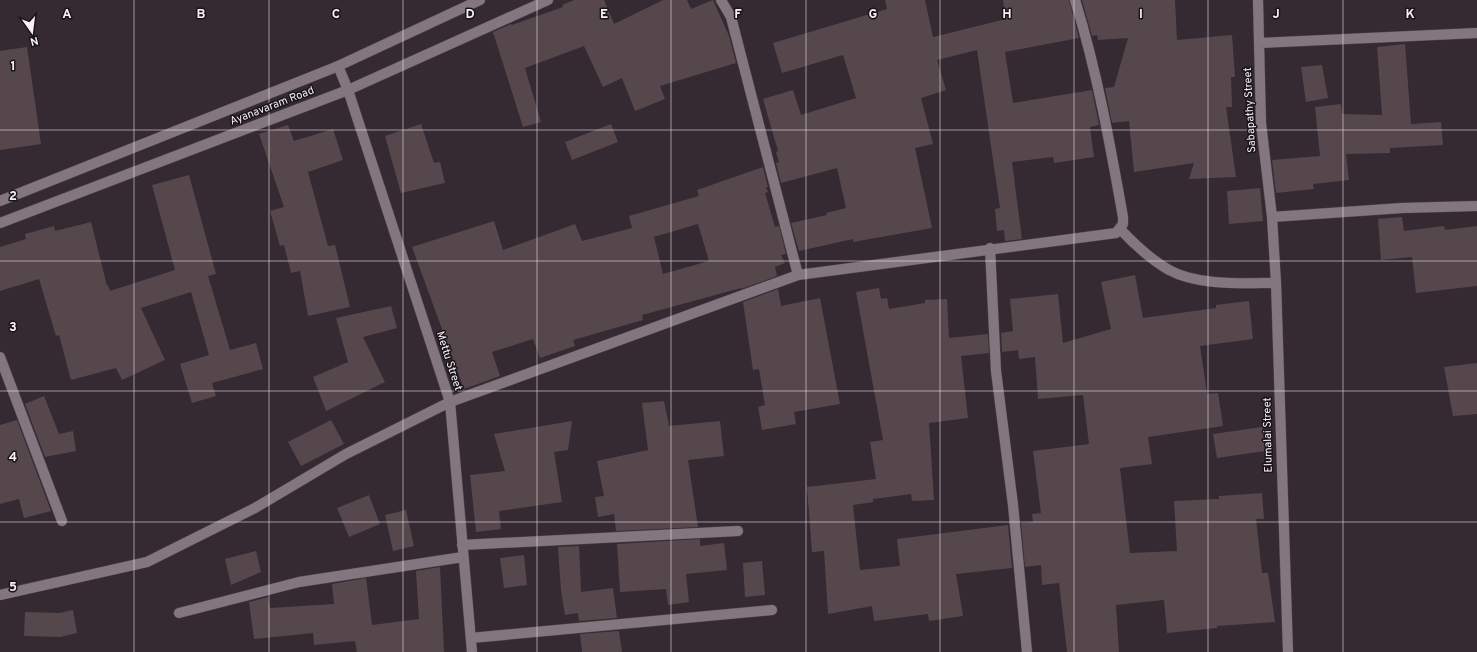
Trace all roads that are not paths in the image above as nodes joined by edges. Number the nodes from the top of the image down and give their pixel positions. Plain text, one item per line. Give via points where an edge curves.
1 (480, 0) edge
2 (548, 0) edge
3 (721, 0) edge
4 (1075, 0) edge
5 (1258, 0) edge
6 (1477, 33) edge
7 (1259, 42) junction
8 (338, 66) junction
9 (348, 90) junction
10 (0, 201) edge
11 (1477, 206) edge
12 (1272, 218) junction
13 (0, 223) edge
14 (1120, 229) junction
15 (990, 248) junction
16 (798, 275) junction
17 (1276, 283) junction
18 (0, 358) edge
19 (450, 402) junction
20 (62, 521) dead end
21 (738, 531) dead end
22 (462, 545) junction
23 (463, 558) junction
24 (0, 594) edge
25 (772, 610) dead end
26 (179, 614) dead end
27 (472, 638) junction
28 (472, 652) edge
29 (1026, 652) edge
30 (1288, 652) edge

1 - 8 street, Ayanavaram Road
2 - 9 street, Ayanavaram Road
3 - 16 street via 731,17
4 - 14 street via 1107,125 1123,217
5 - 7 street, Sabapathy Street
6 - 7 street
7 - 12 street, Sabapathy Street via 1261,123
8 - 9 street, Mettu Street
8 - 10 street, Ayanavaram Road
9 - 13 street, Ayanavaram Road
9 - 19 street, Mettu Street
11 - 12 street via 1402,208
12 - 17 street, Elumalai Street
14 - 15 street via 1116,233
14 - 17 street via 1139,249 1170,271 1196,279 1228,283
15 - 16 street
15 - 29 street via 996,371 1013,505
16 - 19 street
17 - 30 street, Elumalai Street
18 - 20 street
19 - 22 street, Mettu Street
19 - 24 street via 346,454 255,508 147,562
21 - 22 street
22 - 23 street, Mettu Street
23 - 26 street via 299,582
23 - 27 street, Mettu Street
25 - 27 street
27 - 28 street, Mettu Street

